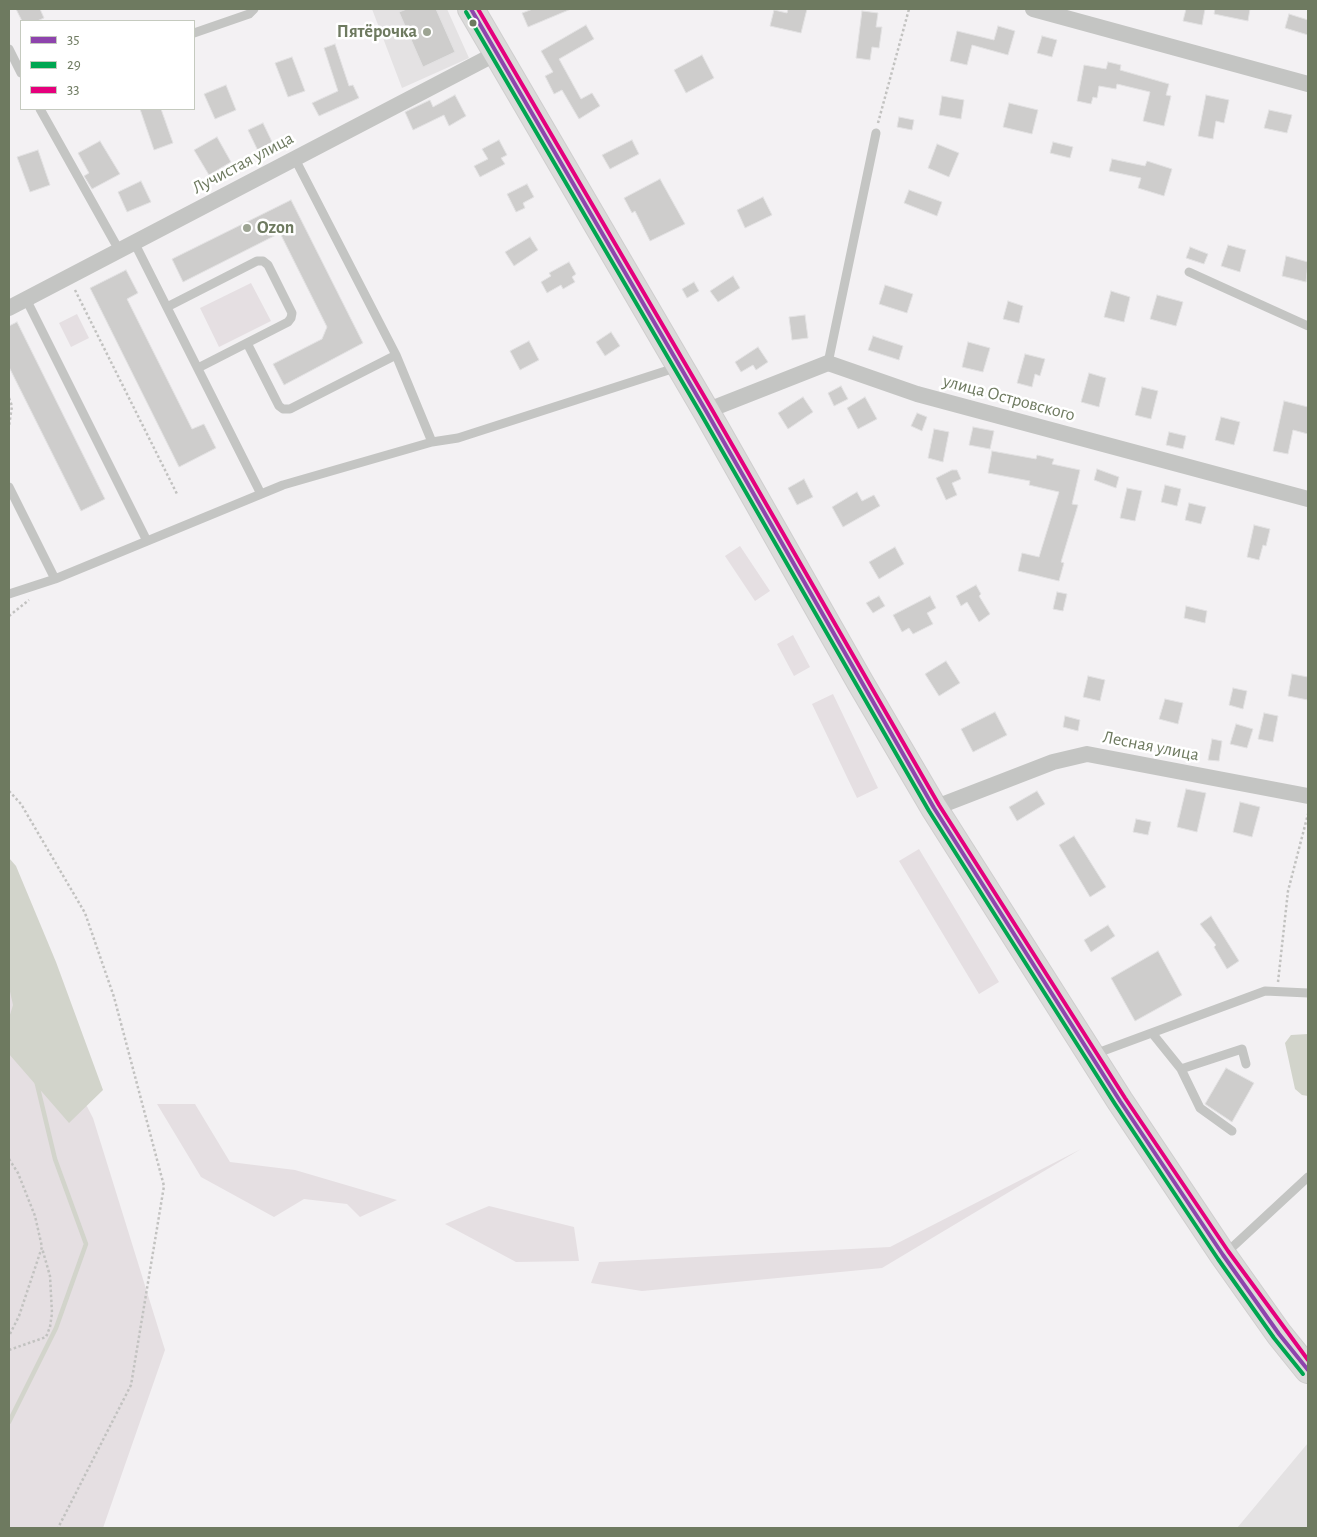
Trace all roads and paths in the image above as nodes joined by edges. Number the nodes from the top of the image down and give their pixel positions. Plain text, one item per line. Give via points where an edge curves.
1 (254, 9) edge
2 (471, 9) edge
3 (909, 9) edge
4 (1033, 9) edge
5 (195, 33) edge
6 (9, 49) edge
7 (497, 53) junction
8 (20, 71) edge
9 (1308, 84) edge
10 (41, 110) edge
11 (876, 134) joint
12 (295, 159) junction
13 (134, 242) junction
14 (119, 250) junction
15 (1189, 272) dead end
16 (68, 276) junction
17 (26, 299) junction
18 (167, 307) junction
19 (9, 308) edge
20 (1308, 326) edge
21 (247, 343) junction
22 (396, 355) junction
23 (828, 362) junction
24 (680, 366) junction
25 (198, 368) junction
26 (9, 398) edge
27 (706, 411) junction
28 (9, 426) edge
29 (432, 442) junction
30 (9, 487) edge
31 (177, 494) dead end
32 (261, 494) junction
33 (1308, 499) edge
34 (147, 540) junction
35 (54, 579) junction
36 (9, 594) edge
37 (9, 791) edge
38 (1308, 796) edge
39 (934, 808) junction
40 (1308, 814) edge
41 (1264, 991) junction
42 (1308, 994) edge
43 (1152, 1032) junction
44 (1091, 1055) junction
45 (1246, 1064) dead end
46 (1181, 1069) junction
47 (1232, 1131) dead end
48 (9, 1159) edge
49 (1308, 1177) edge
50 (42, 1247) junction
51 (1223, 1255) junction
52 (9, 1336) edge
53 (9, 1350) edge
54 (1308, 1370) edge
55 (58, 1528) edge

1 - 5 lane via 249,14
2 - 7 main road
3 - 11 path
4 - 9 street
6 - 8 lane
7 - 12 street, Лучистая улица
7 - 24 main road
10 - 14 lane
11 - 23 lane
12 - 13 street, Лучистая улица
12 - 22 lane
13 - 14 street, Лучистая улица
13 - 18 lane
14 - 16 street, Лучистая улица
15 - 20 lane
16 - 17 street, Лучистая улица
16 - 31 path
17 - 19 street, Лучистая улица
17 - 34 lane
18 - 21 lane via 257,262 263,262 292,313 288,322
18 - 25 lane
21 - 22 lane via 283,409 290,409
21 - 25 lane
22 - 29 lane
23 - 27 street
23 - 33 street, улица Островского via 917,394
24 - 27 main road
24 - 29 lane via 458,438
25 - 32 lane
26 - 28 path via 12,406
27 - 39 main road
29 - 32 lane
30 - 35 lane
32 - 34 lane
34 - 35 lane
35 - 36 lane
37 - 55 path via 22,804 85,913 114,997 164,1186 131,1385
38 - 39 street, Лесная улица via 1087,754 1044,766
39 - 44 main road
40 - 41 path via 1288,891 1278,982
41 - 42 lane
41 - 43 lane
43 - 44 lane
43 - 46 lane
44 - 51 main road
45 - 46 lane via 1242,1049
46 - 47 lane via 1200,1108
48 - 50 path via 35,1216
49 - 51 lane
50 - 52 path via 20,1316
50 - 53 path via 50,1276 50,1327 46,1337
51 - 54 main road

